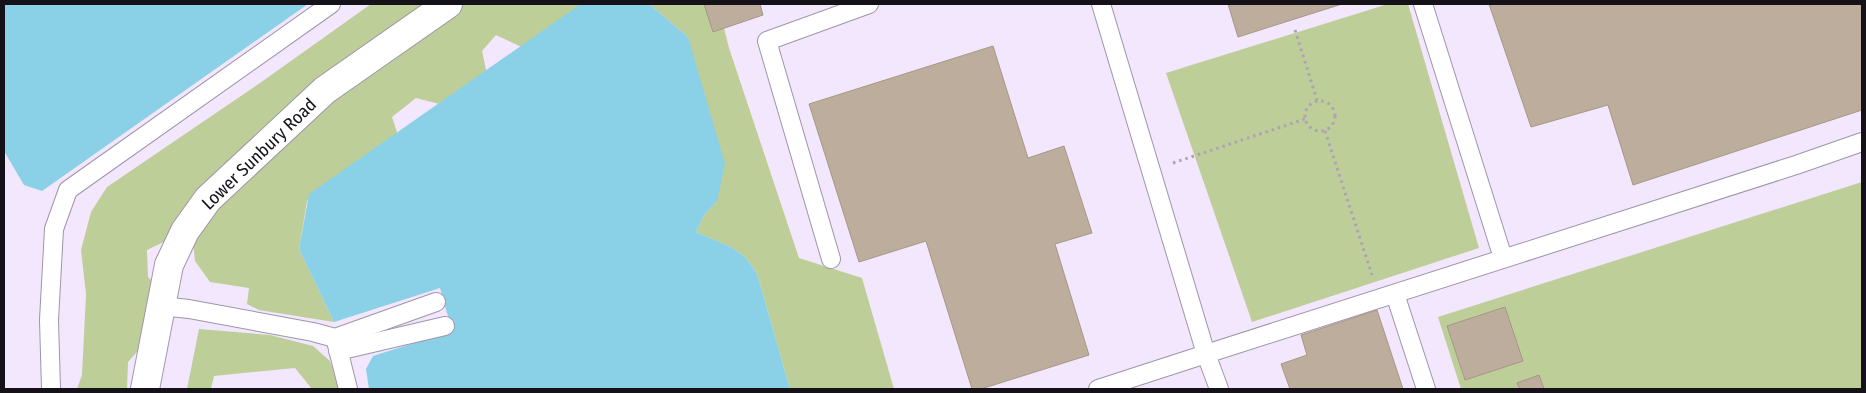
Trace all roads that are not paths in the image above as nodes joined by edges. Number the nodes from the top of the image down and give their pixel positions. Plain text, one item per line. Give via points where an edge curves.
1 (331, 4) edge
2 (448, 4) edge
3 (869, 4) edge
4 (1101, 4) edge
5 (1423, 4) edge
6 (1862, 142) edge
7 (1504, 258) junction
8 (831, 259) dead end
9 (1387, 296) junction
10 (436, 302) dead end
11 (161, 306) junction
12 (445, 326) dead end
13 (337, 344) junction
14 (1206, 354) junction
15 (51, 389) edge
16 (145, 389) edge
17 (348, 389) edge
18 (1098, 389) edge
19 (1219, 389) edge
20 (1426, 389) edge

1 - 15 lane via 68,190 54,229 49,320
2 - 11 street, Lower Sunbury Road via 325,90 208,200 185,231 169,265
3 - 8 lane via 767,41
4 - 14 lane
5 - 7 lane
6 - 7 lane
7 - 9 lane
9 - 14 lane
9 - 20 lane
10 - 13 lane
11 - 13 lane via 313,332
11 - 16 street, Lower Sunbury Road
12 - 13 lane
13 - 17 lane
14 - 18 lane
14 - 19 lane

